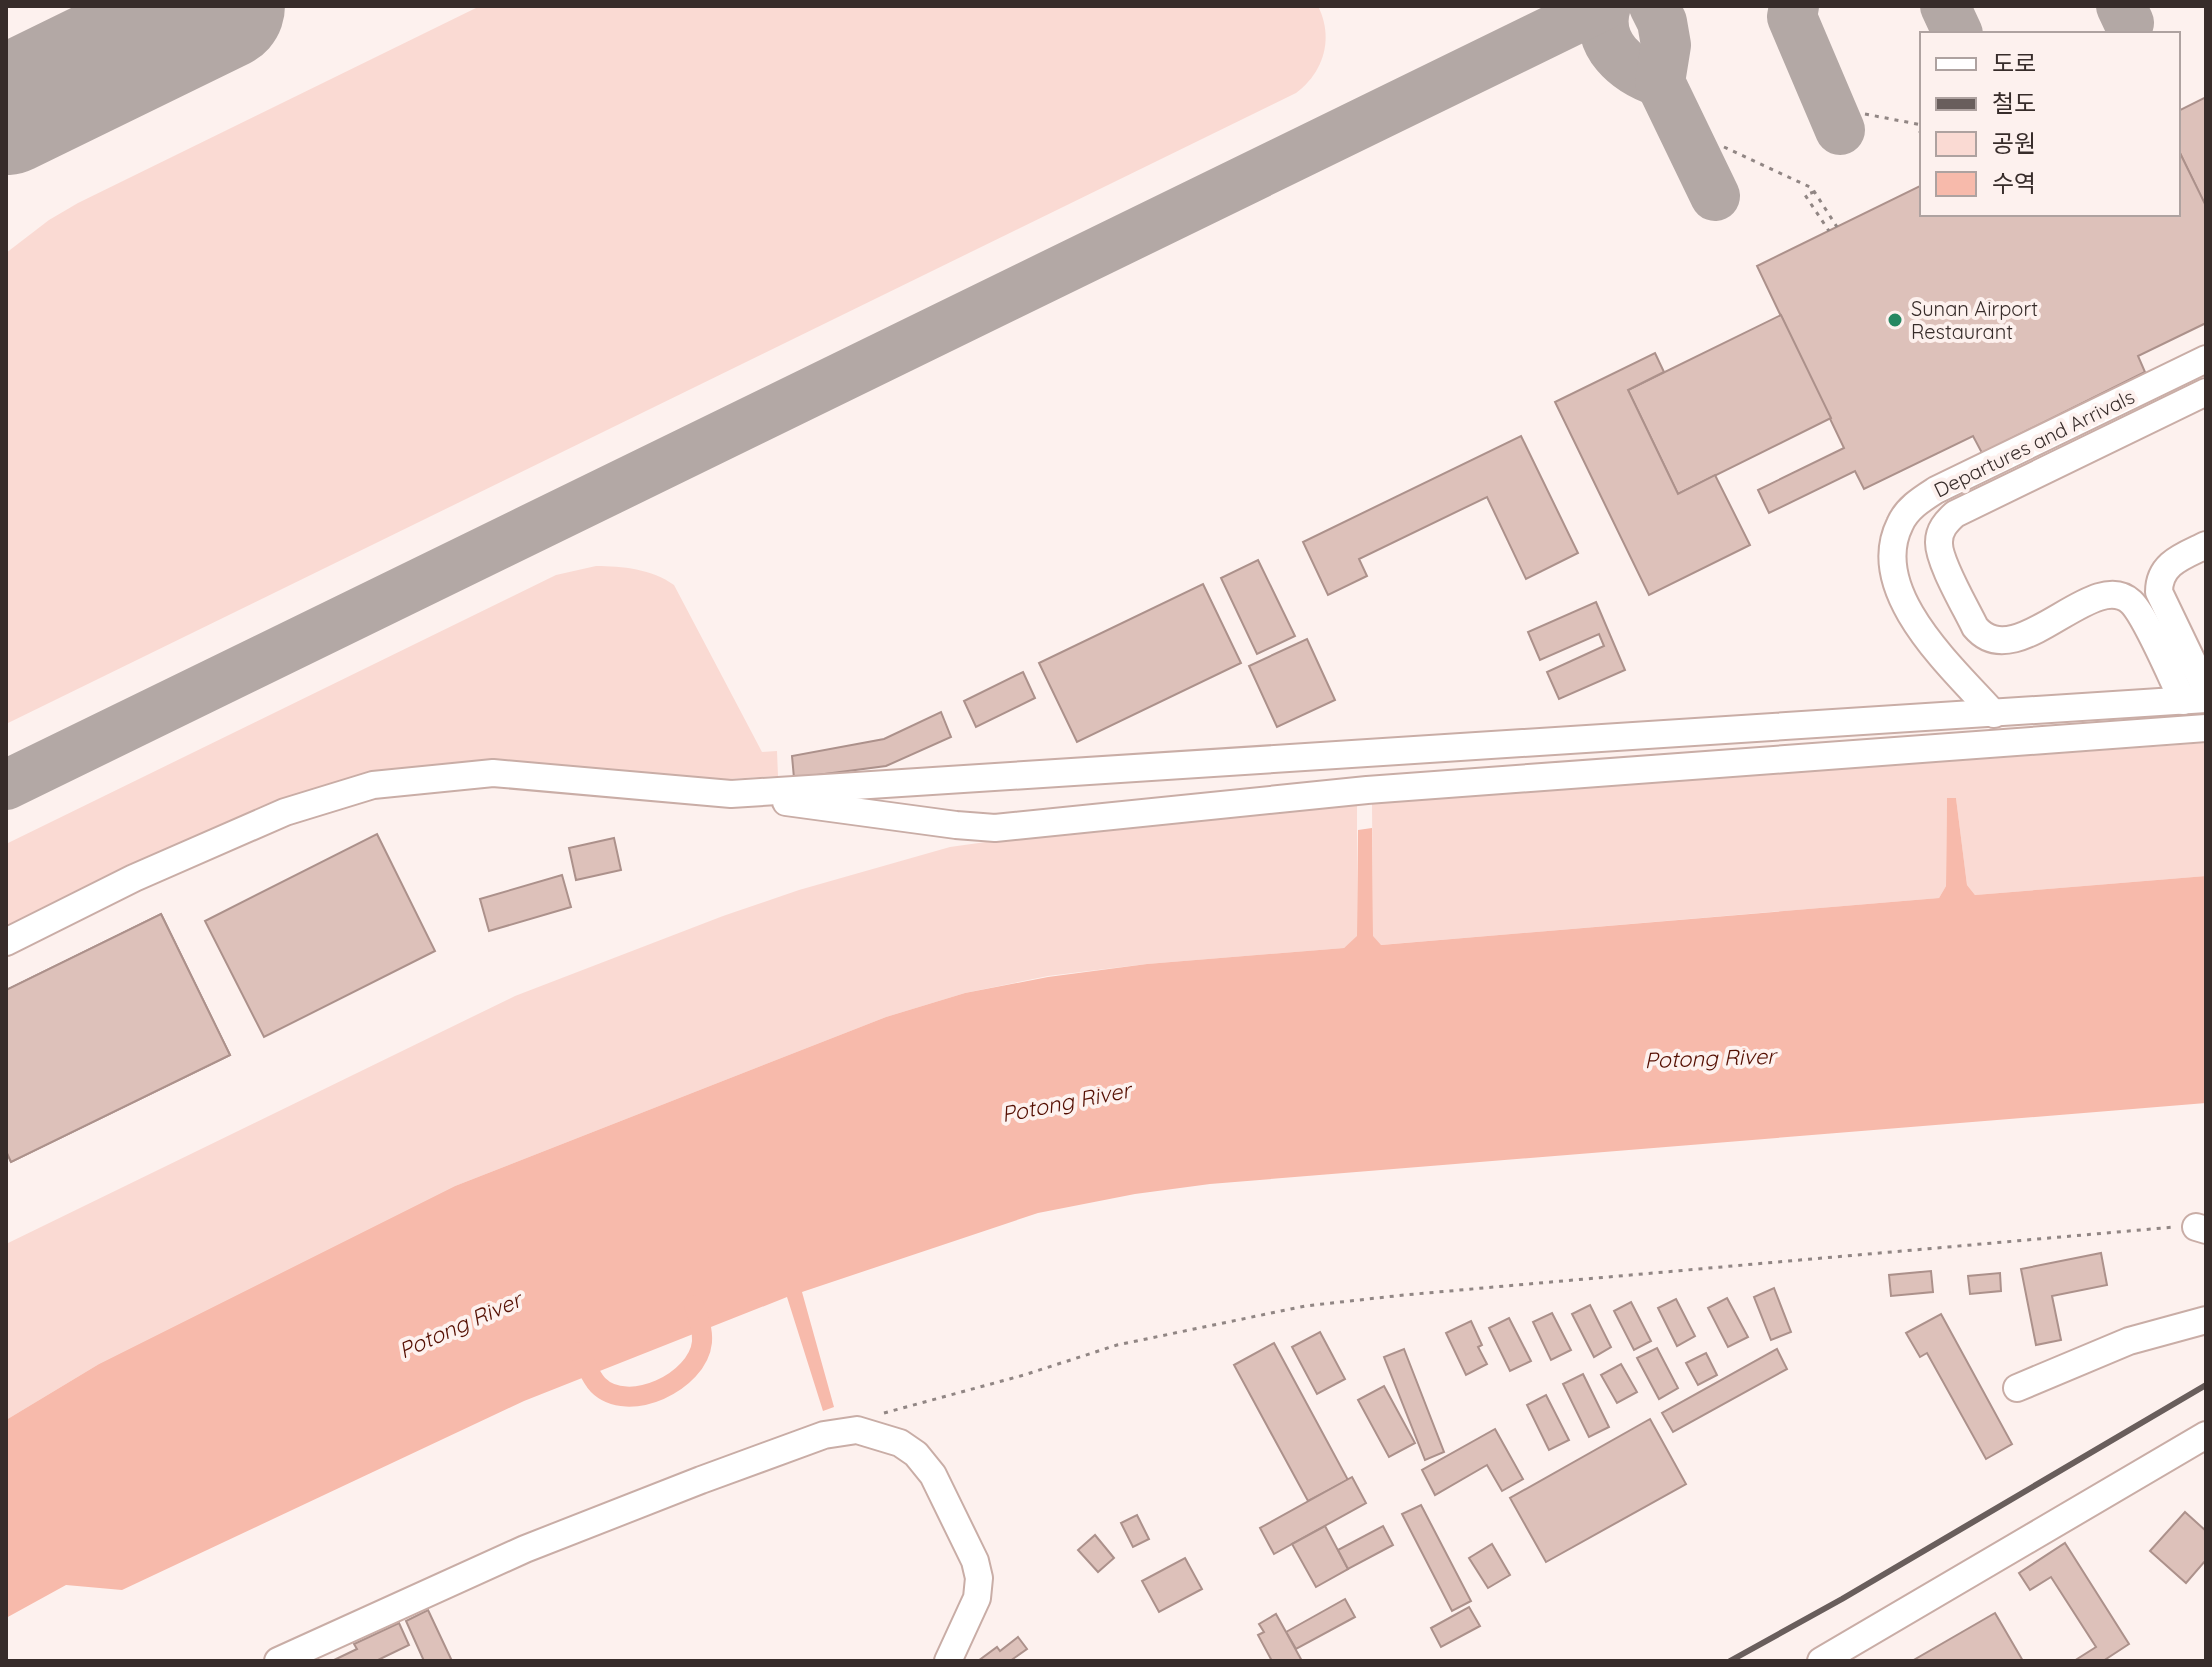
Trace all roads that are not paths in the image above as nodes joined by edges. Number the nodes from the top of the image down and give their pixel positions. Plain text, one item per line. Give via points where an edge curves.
1 (2206, 359) edge
2 (2206, 392) edge
3 (2206, 545) edge
4 (2198, 697) edge
5 (1994, 714) junction
6 (2206, 728) edge
7 (731, 794) junction
8 (6, 942) edge
9 (2206, 1320) edge
10 (2017, 1388) dead end
11 (2206, 1435) edge
12 (278, 1661) edge
13 (948, 1661) edge
14 (1821, 1661) edge

1 - 5 street, Departures and Arrivals via 1936,490 1913,505 1900,524 1893,563 1909,613
2 - 4 street via 1955,514 1939,540 1943,560 1981,634 2009,641 2106,595 2124,597
3 - 4 street via 2167,567 2159,592
4 - 5 street
5 - 7 street
6 - 7 street via 1367,790 995,828
7 - 8 street via 493,773 373,785 285,812
9 - 10 street via 2129,1341
11 - 14 street
12 - 13 street via 525,1549 810,1440 857,1430 900,1443 916,1454 933,1475 975,1561 977,1598

